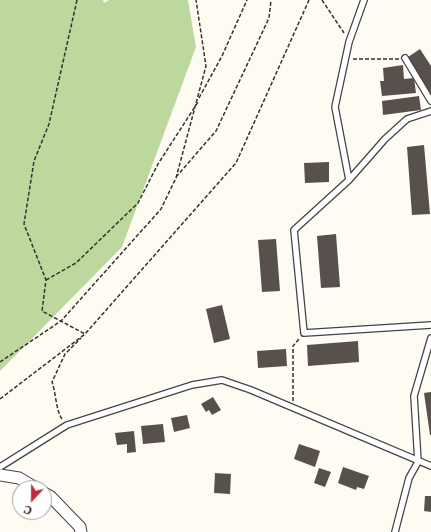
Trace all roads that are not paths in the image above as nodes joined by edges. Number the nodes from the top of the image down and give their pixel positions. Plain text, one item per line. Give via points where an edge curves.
1 (364, 0) edge
2 (405, 58) road end
3 (431, 101) edge
4 (431, 111) edge
5 (348, 180) junction
6 (431, 325) edge
7 (431, 338) edge
8 (418, 462) junction
9 (431, 466) edge
10 (0, 467) edge
11 (0, 475) edge
12 (22, 480) edge
13 (52, 497) edge
14 (81, 532) edge
15 (395, 532) edge

1 - 5 lane via 349,42 335,107
2 - 3 lane
4 - 5 lane via 407,119
5 - 6 lane via 294,230 304,333
7 - 8 lane via 414,396
8 - 9 lane
8 - 10 lane via 222,380 192,385 66,425
8 - 15 lane via 409,478
11 - 12 street
13 - 14 street via 80,527

